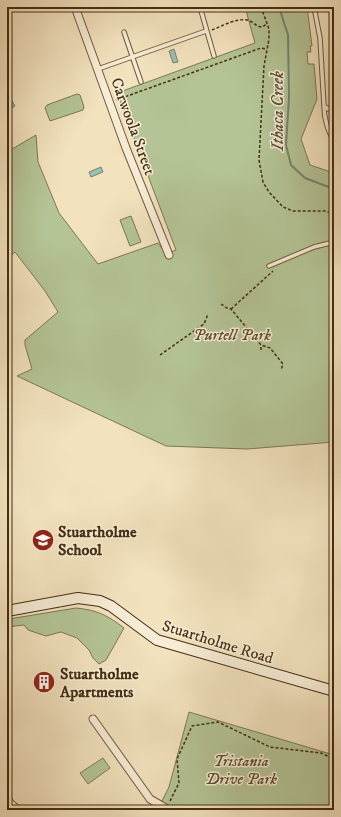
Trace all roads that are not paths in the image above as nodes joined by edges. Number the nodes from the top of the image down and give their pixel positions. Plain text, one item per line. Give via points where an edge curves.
1 (76, 7) edge
2 (200, 7) edge
3 (314, 7) edge
4 (207, 31) junction
5 (124, 32) dead end
6 (214, 56) dead end
7 (132, 57) junction
8 (98, 68) junction
9 (141, 82) dead end
10 (324, 106) junction
11 (334, 108) edge
12 (334, 142) edge
13 (334, 242) edge
14 (169, 255) dead end
15 (269, 266) dead end
16 (7, 611) edge
17 (334, 691) edge
18 (94, 719) dead end
19 (7, 799) edge
20 (168, 809) edge
21 (18, 810) edge

1 - 8 street, Carwoola Street
2 - 4 lane
3 - 10 lane via 320,38
4 - 6 lane
4 - 7 lane
5 - 7 lane
7 - 8 lane
7 - 9 lane
8 - 14 street, Carwoola Street via 126,148
10 - 11 lane via 328,109
10 - 12 lane via 324,116
13 - 15 lane via 314,247
16 - 17 main road, Stuartholme Road via 78,598 100,601 111,606 157,640
18 - 20 street via 150,798
19 - 21 street

